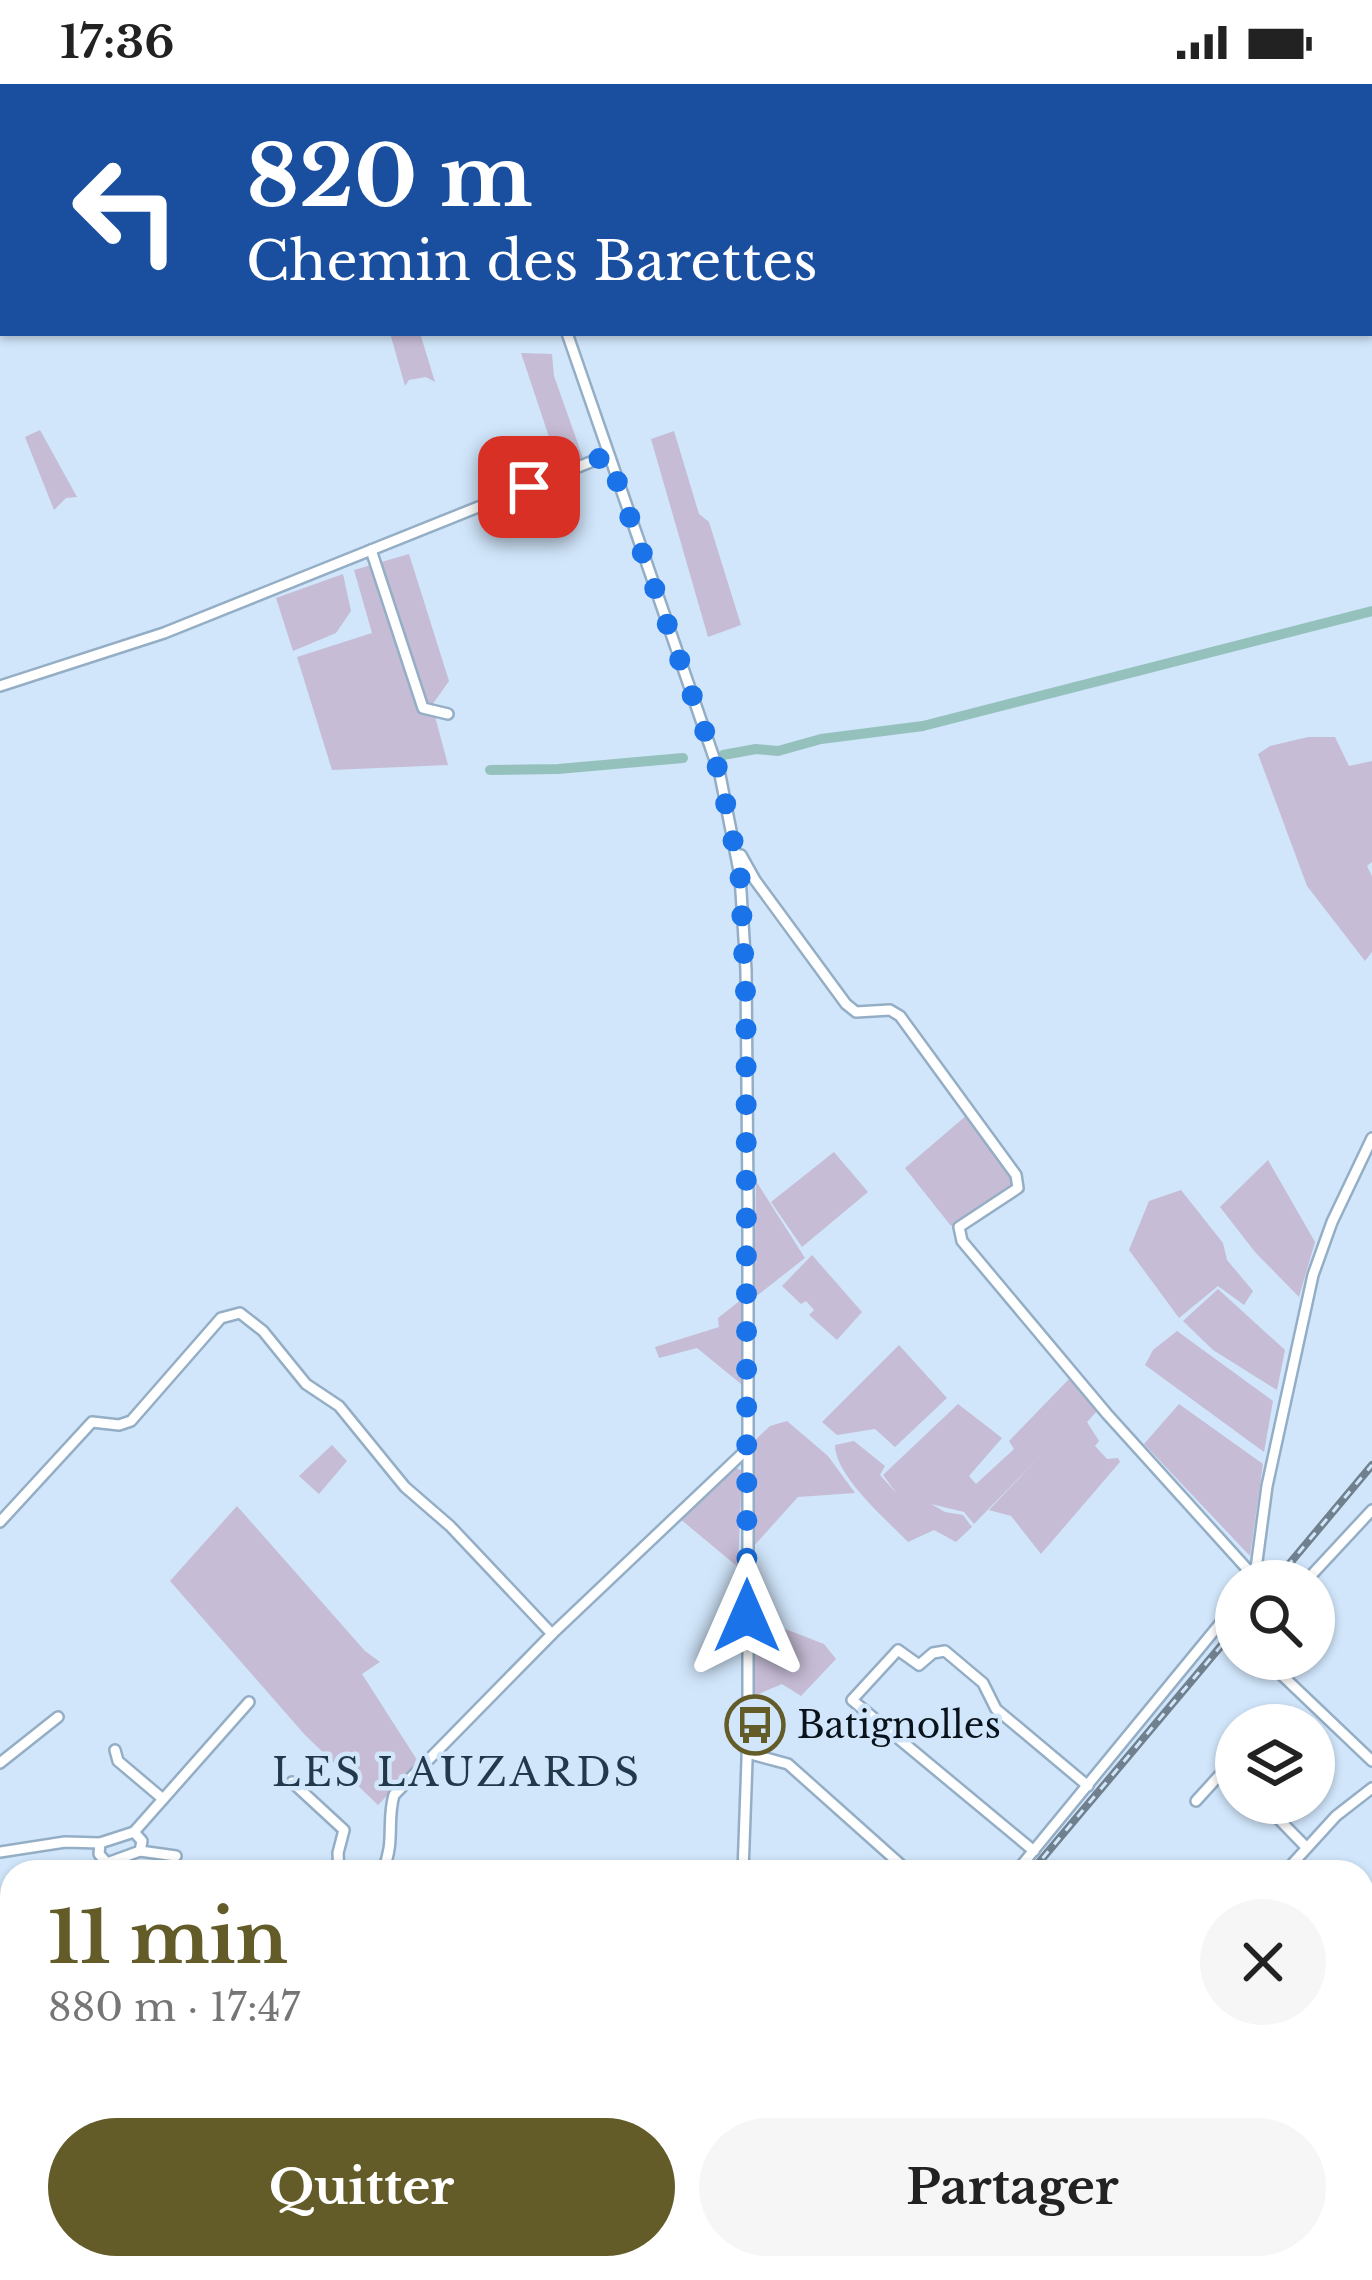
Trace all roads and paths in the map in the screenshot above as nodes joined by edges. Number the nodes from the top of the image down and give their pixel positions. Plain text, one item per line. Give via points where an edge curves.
1 (568, 336) edge
2 (608, 455) junction
3 (371, 550) junction
4 (0, 686) edge
5 (448, 714) dead end
6 (736, 845) junction
7 (768, 896) junction
8 (744, 907) junction
9 (1372, 1138) edge
10 (746, 1450) junction
11 (1372, 1510) edge
12 (0, 1522) edge
13 (1237, 1560) edge
14 (1258, 1560) edge
15 (1326, 1560) edge
16 (1215, 1630) edge
17 (552, 1634) junction
18 (1286, 1680) edge
19 (249, 1702) dead end
20 (58, 1717) dead end
21 (115, 1750) dead end
22 (747, 1753) junction
23 (1372, 1761) edge
24 (0, 1763) edge
25 (1215, 1781) edge
26 (292, 1782) dead end
27 (1088, 1786) junction
28 (1372, 1788) edge
29 (163, 1799) junction
30 (1196, 1802) dead end
31 (1285, 1824) edge
32 (134, 1832) junction
33 (100, 1843) junction
34 (1306, 1846) junction
35 (2, 1848) edge
36 (140, 1851) junction
37 (1034, 1851) junction
38 (176, 1856) dead end
39 (101, 1860) edge
40 (120, 1860) edge
41 (338, 1860) edge
42 (387, 1860) edge
43 (746, 1860) edge
44 (896, 1860) edge
45 (1026, 1860) edge
46 (1295, 1860) edge

1 - 2 street
2 - 3 street
2 - 6 street via 720,775
3 - 4 street via 164,633
3 - 5 street via 423,708
6 - 7 street
6 - 8 street
7 - 8 street
7 - 13 street via 852,1010 900,1016 1016,1175 1018,1188 959,1227 962,1241
8 - 10 street
9 - 14 street via 1313,1275
10 - 17 street
10 - 22 street
11 - 15 street
12 - 17 street via 92,1422 131,1421 220,1318 240,1313 306,1384 339,1406 405,1487
16 - 27 street
17 - 42 street via 394,1795
18 - 23 street
19 - 29 street
20 - 24 street
21 - 29 street
22 - 43 street
22 - 44 street via 788,1764
25 - 30 street
26 - 41 street via 344,1830
27 - 37 street
27 - 37 street via 995,1709 983,1683 945,1651 919,1665 898,1650 853,1700
28 - 34 street
29 - 32 street
31 - 34 street
32 - 33 street
32 - 36 street
33 - 35 street
33 - 39 street
34 - 46 street
36 - 38 street
36 - 40 street
37 - 45 street

